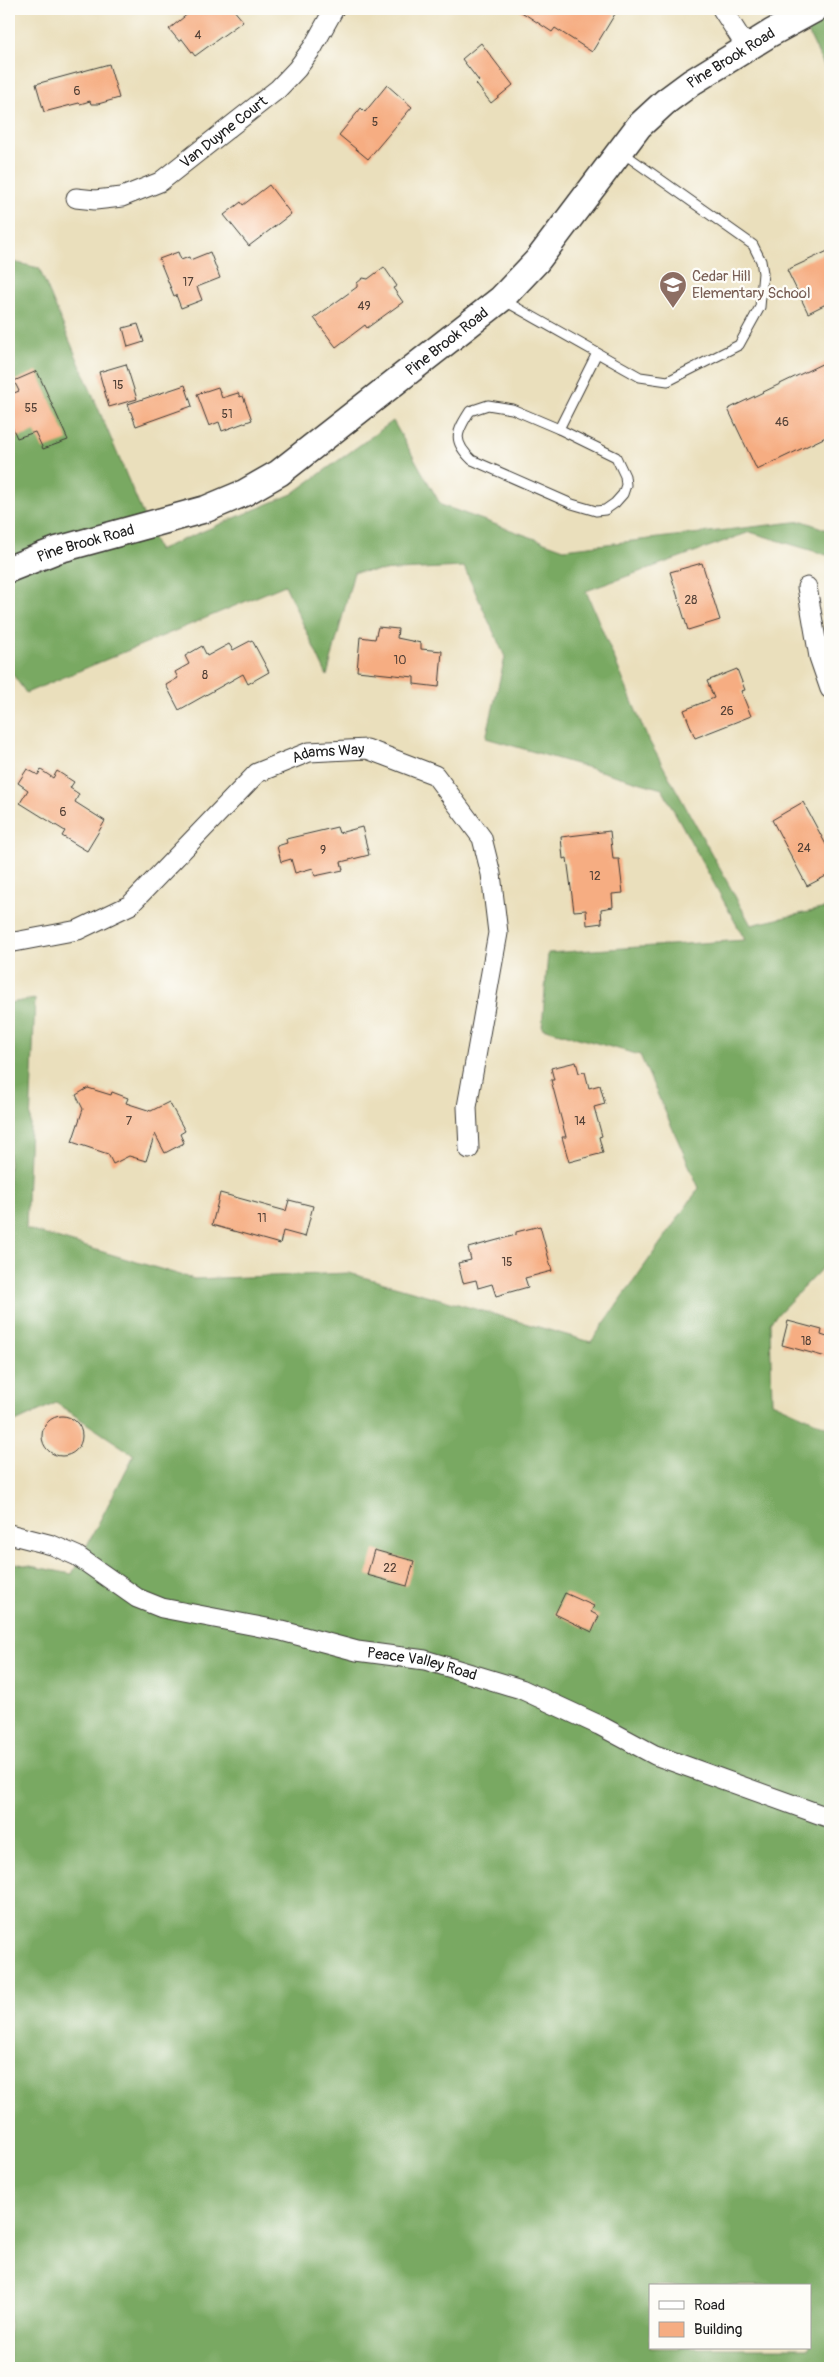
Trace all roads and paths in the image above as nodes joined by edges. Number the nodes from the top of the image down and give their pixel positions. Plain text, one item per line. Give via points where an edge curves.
1 (334, 9) edge
2 (722, 9) edge
3 (815, 9) edge
4 (747, 48) junction
5 (620, 151) junction
6 (76, 198) dead end
7 (501, 299) junction
8 (597, 353) junction
9 (559, 429) junction
10 (9, 570) edge
11 (807, 587) dead end
12 (830, 689) edge
13 (9, 940) edge
14 (469, 1149) dead end
15 (9, 1534) edge
16 (830, 1818) edge

1 - 6 street, Van Duyne Court via 313,47 278,89 160,182 122,197
2 - 4 street
3 - 4 street, Pine Brook Road
4 - 5 street, Pine Brook Road via 665,102 639,126
5 - 7 street, Pine Brook Road via 537,261
5 - 8 lane via 753,245 763,273 760,307 739,345 668,381 640,377
7 - 8 lane
7 - 10 street, Pine Brook Road via 279,473 244,494 206,509 57,550
8 - 9 lane
9 - 9 lane via 512,409 488,405 470,411 457,437 460,449 472,460 572,504 596,512 605,510 623,494 626,485 616,457
11 - 12 street via 819,657
13 - 14 street, Adams Way via 78,930 130,905 257,772 309,752 367,749 435,775 482,838 491,874 498,933 467,1107
15 - 16 street, Peace Valley Road via 52,1545 77,1556 137,1598 162,1608 282,1631 357,1650 424,1660 521,1689 655,1755

